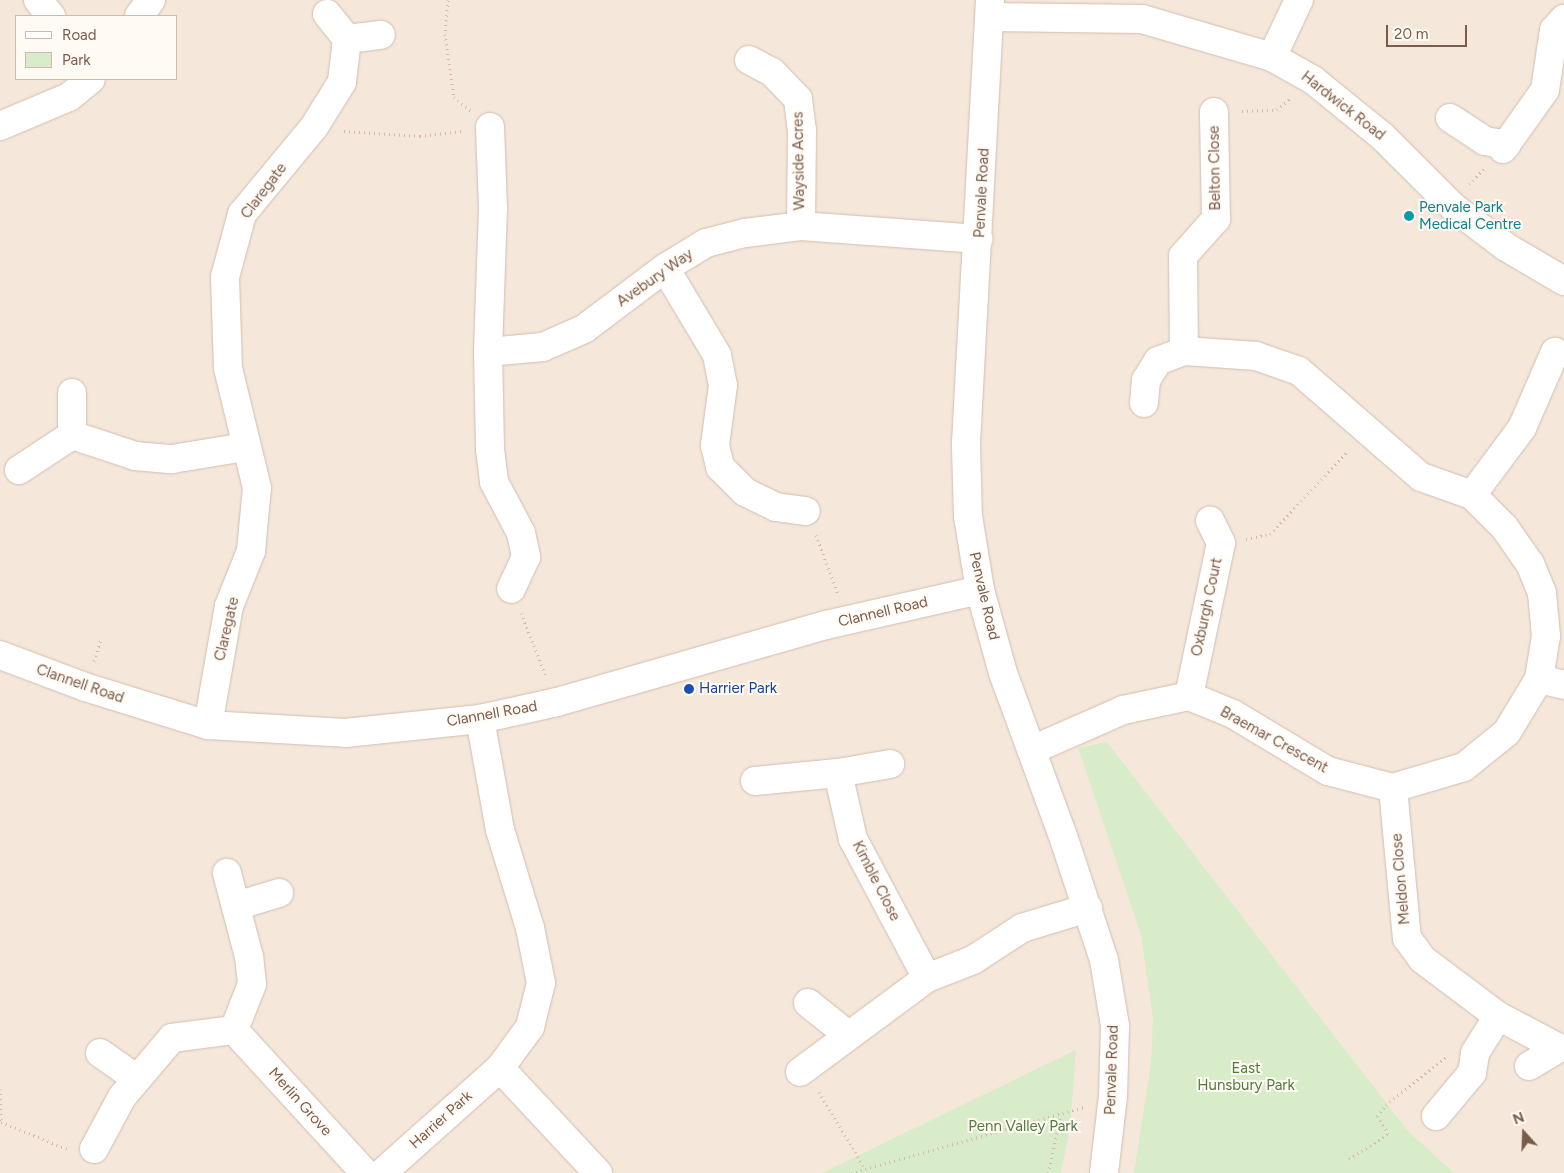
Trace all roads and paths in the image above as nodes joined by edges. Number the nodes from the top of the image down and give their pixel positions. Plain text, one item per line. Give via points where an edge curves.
1 (38, 0) edge
2 (151, 0) edge
3 (448, 0) edge
4 (1299, 0) edge
5 (990, 8) edge
6 (327, 14) dead end
7 (50, 15) edge
8 (140, 15) edge
9 (1564, 19) edge
10 (381, 35) dead end
11 (347, 39) junction
12 (1272, 57) junction
13 (749, 60) dead end
14 (90, 80) edge
15 (1313, 80) junction
16 (1214, 112) joint
17 (1450, 118) dead end
18 (0, 126) edge
19 (314, 127) junction
20 (490, 127) junction
21 (1505, 147) junction
22 (1450, 204) junction
23 (800, 226) junction
24 (979, 239) junction
25 (665, 268) junction
26 (1564, 281) edge
27 (1184, 350) junction
28 (488, 352) junction
29 (1555, 352) dead end
30 (72, 393) dead end
31 (1144, 403) dead end
32 (1366, 430) junction
33 (72, 435) junction
34 (245, 446) junction
35 (19, 470) dead end
36 (1472, 495) junction
37 (806, 511) joint
38 (1215, 531) joint
39 (511, 589) joint
40 (980, 590) junction
41 (848, 620) junction
42 (0, 655) edge
43 (542, 668) dead end
44 (1551, 682) edge
45 (1189, 696) junction
46 (480, 720) junction
47 (208, 725) junction
48 (1032, 750) junction
49 (890, 764) dead end
50 (838, 773) junction
51 (755, 781) dead end
52 (1393, 788) junction
53 (227, 873) dead end
54 (279, 893) dead end
55 (236, 906) junction
56 (1088, 908) junction
57 (927, 978) junction
58 (808, 1003) dead end
59 (1498, 1016) junction
60 (234, 1030) junction
61 (848, 1035) junction
62 (1453, 1051) dead end
63 (100, 1054) dead end
64 (1562, 1054) edge
65 (1529, 1066) dead end
66 (500, 1068) junction
67 (803, 1068) joint
68 (137, 1079) junction
69 (0, 1089) edge
70 (1113, 1096) junction
71 (1061, 1114) junction
72 (1436, 1116) dead end
73 (94, 1149) joint
74 (1349, 1159) dead end
75 (864, 1167) junction
76 (365, 1173) edge
77 (382, 1173) edge
78 (598, 1173) edge
79 (851, 1173) edge
80 (1048, 1173) edge
81 (1104, 1173) edge

1 - 7 street
2 - 8 street
3 - 20 path via 445,34 454,97
4 - 12 street
5 - 12 street, Hardwick Road via 1142,19
5 - 24 street, Penvale Road
6 - 11 street
9 - 21 street via 1554,30 1545,90
10 - 11 street
11 - 19 street, Claregate via 342,82
12 - 15 street, Hardwick Road
13 - 23 street, Wayside Acres via 772,72 798,99 802,130
14 - 18 street via 69,97
15 - 16 path, Belton Close via 1277,110
15 - 22 street, Hardwick Road via 1382,136
16 - 27 street, Belton Close via 1216,220 1183,256
17 - 21 street via 1485,142
19 - 20 path via 420,136
19 - 34 street, Claregate via 242,214 226,277 228,368
20 - 28 street via 493,208
21 - 22 path
22 - 26 street, Hardwick Road via 1506,247
23 - 24 street, Avebury Way
23 - 25 street, Avebury Way via 745,233 706,243
24 - 40 street, Penvale Road via 966,446 968,516
25 - 28 street, Avebury Way via 584,329 543,347
25 - 37 street via 718,355 723,385 715,445 720,467 745,492 776,507
27 - 31 street via 1158,361 1146,380
27 - 32 street via 1256,356 1299,371
28 - 39 street via 494,482 521,533 526,557
29 - 36 street via 1522,428
30 - 33 street
32 - 36 street via 1421,477
32 - 38 path via 1270,534
33 - 34 street via 135,456 172,460
33 - 35 street
34 - 47 street, Claregate via 257,488 251,551 229,606
36 - 44 street via 1505,528 1530,564 1542,593
37 - 41 path
38 - 45 street, Oxburgh Court
39 - 43 path
40 - 41 street, Clannell Road
40 - 48 street, Penvale Road via 1003,673
41 - 46 street, Clannell Road via 557,702
42 - 47 street, Clannell Road via 85,687
44 - 52 street via 1506,732 1464,767
45 - 48 street via 1123,710
45 - 52 street, Braemar Crescent via 1234,714 1328,771
46 - 47 street, Clannell Road via 345,733
46 - 66 street, Harrier Park via 500,830 530,928 541,982 530,1027
48 - 56 street, Penvale Road
49 - 50 street
50 - 51 street
50 - 57 street, Kimble Close via 854,839
52 - 59 street, Meldon Close via 1406,938 1422,959
53 - 55 street
54 - 55 street
55 - 60 street via 252,984
56 - 57 street via 1022,928 973,960
56 - 70 street, Penvale Road via 1104,960 1115,1026
57 - 61 street
58 - 61 street
59 - 64 street, Meldon Close
59 - 72 street via 1475,1053 1472,1073
60 - 68 street via 172,1038
60 - 76 street, Merlin Grove
61 - 67 street
62 - 74 path via 1386,1105 1377,1116 1388,1134
63 - 68 street
64 - 65 street
66 - 77 street, Harrier Park
66 - 78 street
67 - 75 path
68 - 73 street via 122,1097
69 - 73 path via 2,1122 89,1158
70 - 71 path
70 - 81 street, Penvale Road
71 - 75 path
71 - 80 path
75 - 79 path

